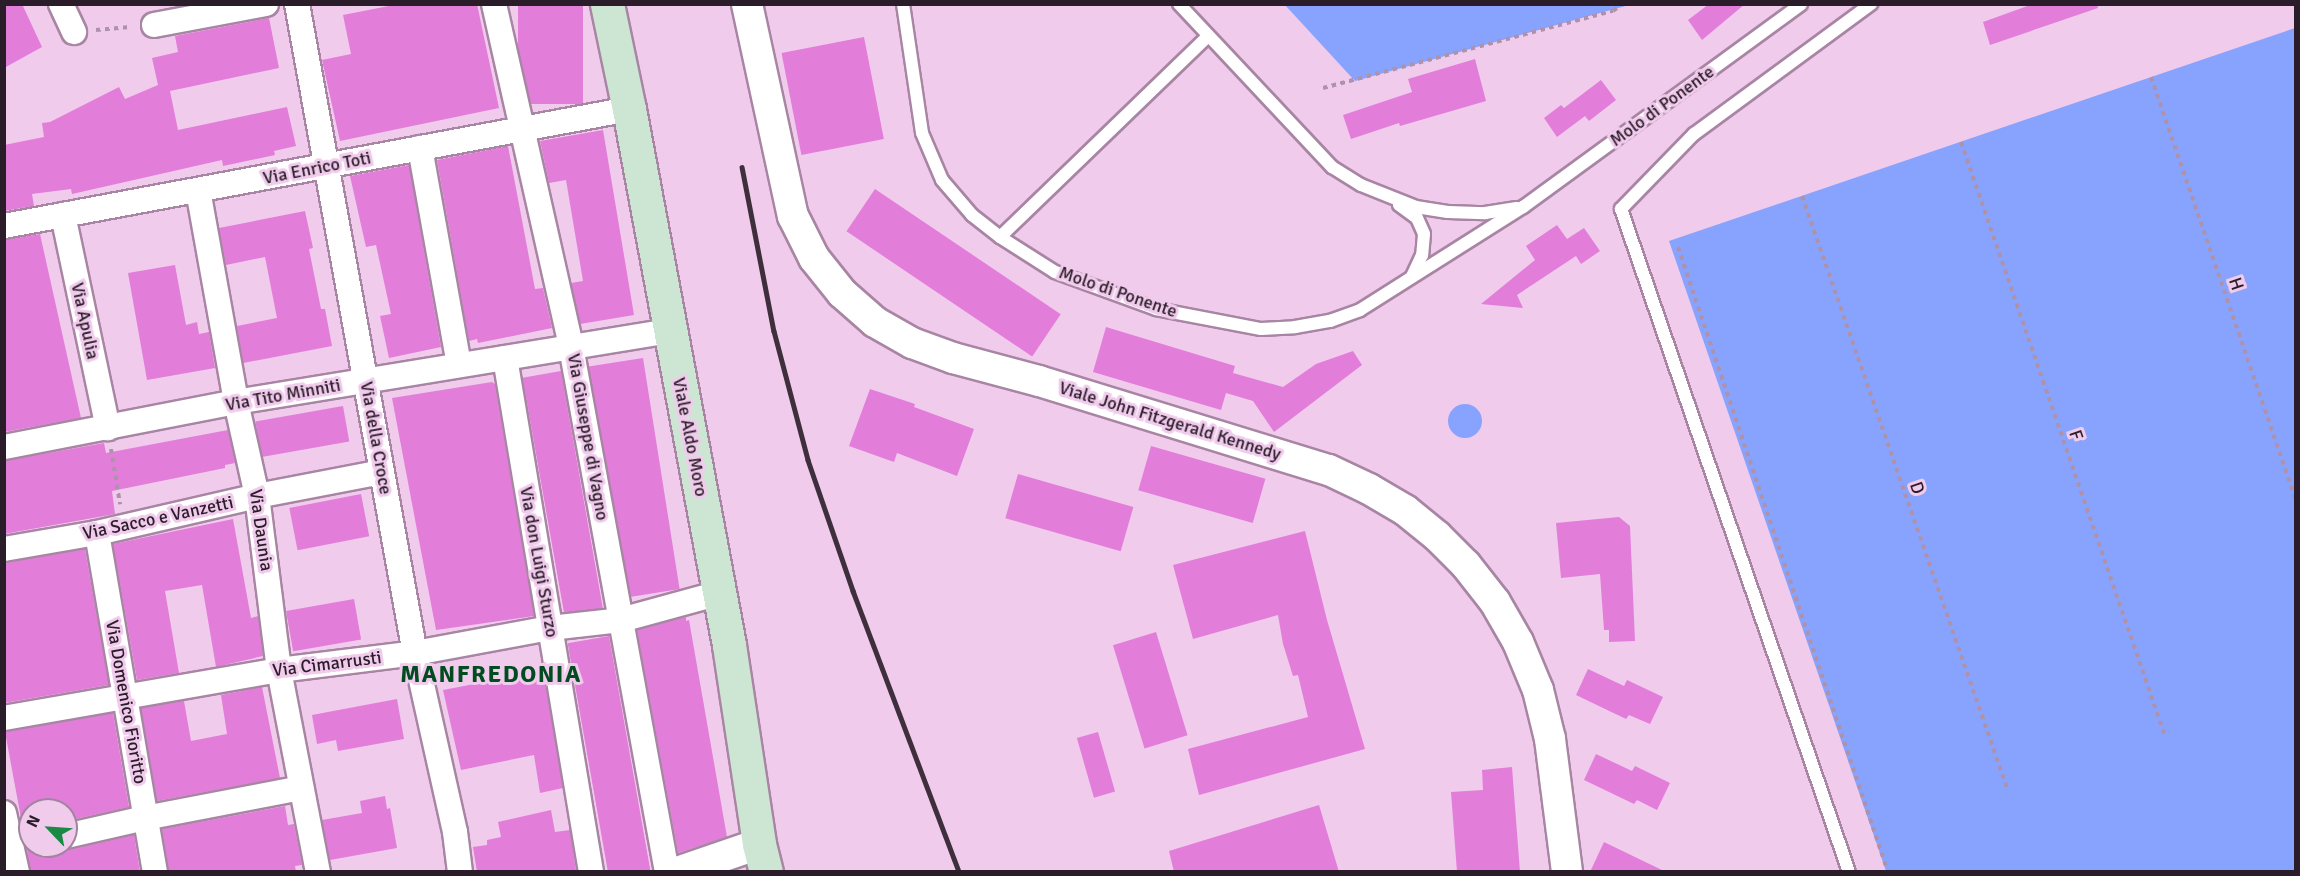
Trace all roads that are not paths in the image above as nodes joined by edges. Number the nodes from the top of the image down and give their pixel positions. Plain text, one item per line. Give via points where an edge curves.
1 (61, 4) edge
2 (266, 4) edge
3 (297, 4) edge
4 (494, 4) edge
5 (747, 4) edge
6 (903, 4) edge
7 (1179, 4) edge
8 (1801, 4) edge
9 (1871, 4) edge
10 (616, 6) edge
11 (154, 25) road end
12 (74, 32) road end
13 (1208, 36) junction
14 (629, 109) junction
15 (522, 129) junction
16 (420, 148) junction
17 (326, 166) junction
18 (198, 190) junction
19 (1390, 199) junction
20 (1523, 207) junction
21 (63, 215) junction
22 (4, 226) edge
23 (1000, 237) junction
24 (1412, 277) junction
25 (669, 331) junction
26 (572, 347) junction
27 (505, 358) junction
28 (459, 365) junction
29 (366, 381) junction
30 (236, 402) junction
31 (108, 428) junction
32 (4, 447) edge
33 (382, 472) junction
34 (257, 496) junction
35 (97, 533) junction
36 (4, 549) edge
37 (720, 593) junction
38 (621, 620) junction
39 (550, 628) junction
40 (416, 653) junction
41 (279, 670) junction
42 (126, 695) junction
43 (4, 718) edge
44 (302, 788) junction
45 (4, 813) edge
46 (145, 818) junction
47 (78, 833) edge
48 (16, 854) edge
49 (762, 858) edge
50 (156, 872) edge
51 (318, 872) edge
52 (460, 872) edge
53 (591, 872) edge
54 (667, 872) edge
55 (677, 872) edge
56 (1567, 872) edge
57 (1849, 872) edge

1 - 12 street
2 - 11 street
3 - 17 street, Via della Croce
4 - 15 street, Via Giuseppe di Vagno
5 - 56 street, Viale John Fitzgerald Kennedy via 793,216 814,258 842,293 875,321 912,343 953,358 1329,470 1405,510 1466,565 1495,602 1518,642 1538,690 1550,739
6 - 23 lane, Molo di Ponente via 922,133 942,180 972,215
7 - 13 lane, Molo di Ponente
8 - 20 lane, Molo di Ponente
9 - 57 lane via 1694,134 1621,209
10 - 14 main road, Viale Aldo Moro
13 - 19 lane, Molo di Ponente via 1332,167
13 - 23 lane
14 - 15 street, Via Enrico Toti
14 - 25 main road, Viale Aldo Moro
15 - 16 street, Via Enrico Toti
15 - 26 street, Via Giuseppe di Vagno
16 - 17 street, Via Enrico Toti
16 - 28 street
17 - 18 street, Via Enrico Toti
17 - 29 street, Via della Croce
18 - 21 street, Via Enrico Toti
18 - 30 street, Via Daunia
19 - 20 lane, Molo di Ponente via 1448,212 1485,213
19 - 24 lane, Molo di Ponente via 1417,218 1424,234 1422,255
20 - 24 lane, Molo di Ponente
21 - 22 street, Via Enrico Toti
21 - 31 street, Via Apulia
23 - 24 lane, Molo di Ponente via 1055,272 1156,309 1260,329 1330,321 1360,310
25 - 26 street, Via Tito Minniti
25 - 37 main road, Viale Aldo Moro
26 - 27 street, Via Tito Minniti
26 - 38 street, Via Giuseppe di Vagno
27 - 28 street, Via Tito Minniti
27 - 39 street, Via don Luigi Sturzo
28 - 29 street, Via Tito Minniti
29 - 30 street, Via Tito Minniti
29 - 33 street, Via della Croce
30 - 31 street, Via Tito Minniti
30 - 34 street, Via Daunia
31 - 32 street, Via Tito Minniti
33 - 34 street, Via Sacco e Vanzetti
33 - 40 street, Via della Croce
34 - 35 street, Via Sacco e Vanzetti
34 - 41 street, Via Daunia
35 - 36 street, Via Sacco e Vanzetti
35 - 42 street, Via Domenico Fioritto
37 - 38 street, Via Cimarrusti
37 - 49 main road, Viale Aldo Moro
38 - 39 street, Via Cimarrusti
38 - 54 street, Via Giuseppe di Vagno
39 - 40 street, Via Cimarrusti
39 - 53 street, Via don Luigi Sturzo
40 - 41 street, Via Cimarrusti
40 - 52 street, Via della Croce
41 - 42 street, Via Cimarrusti
41 - 44 street, Via Daunia
42 - 43 street, Via Cimarrusti
42 - 46 street, Via Domenico Fioritto
44 - 46 street
44 - 51 street, Via Daunia
45 - 48 street
46 - 47 street
46 - 50 street, Via Domenico Fioritto
49 - 55 street

